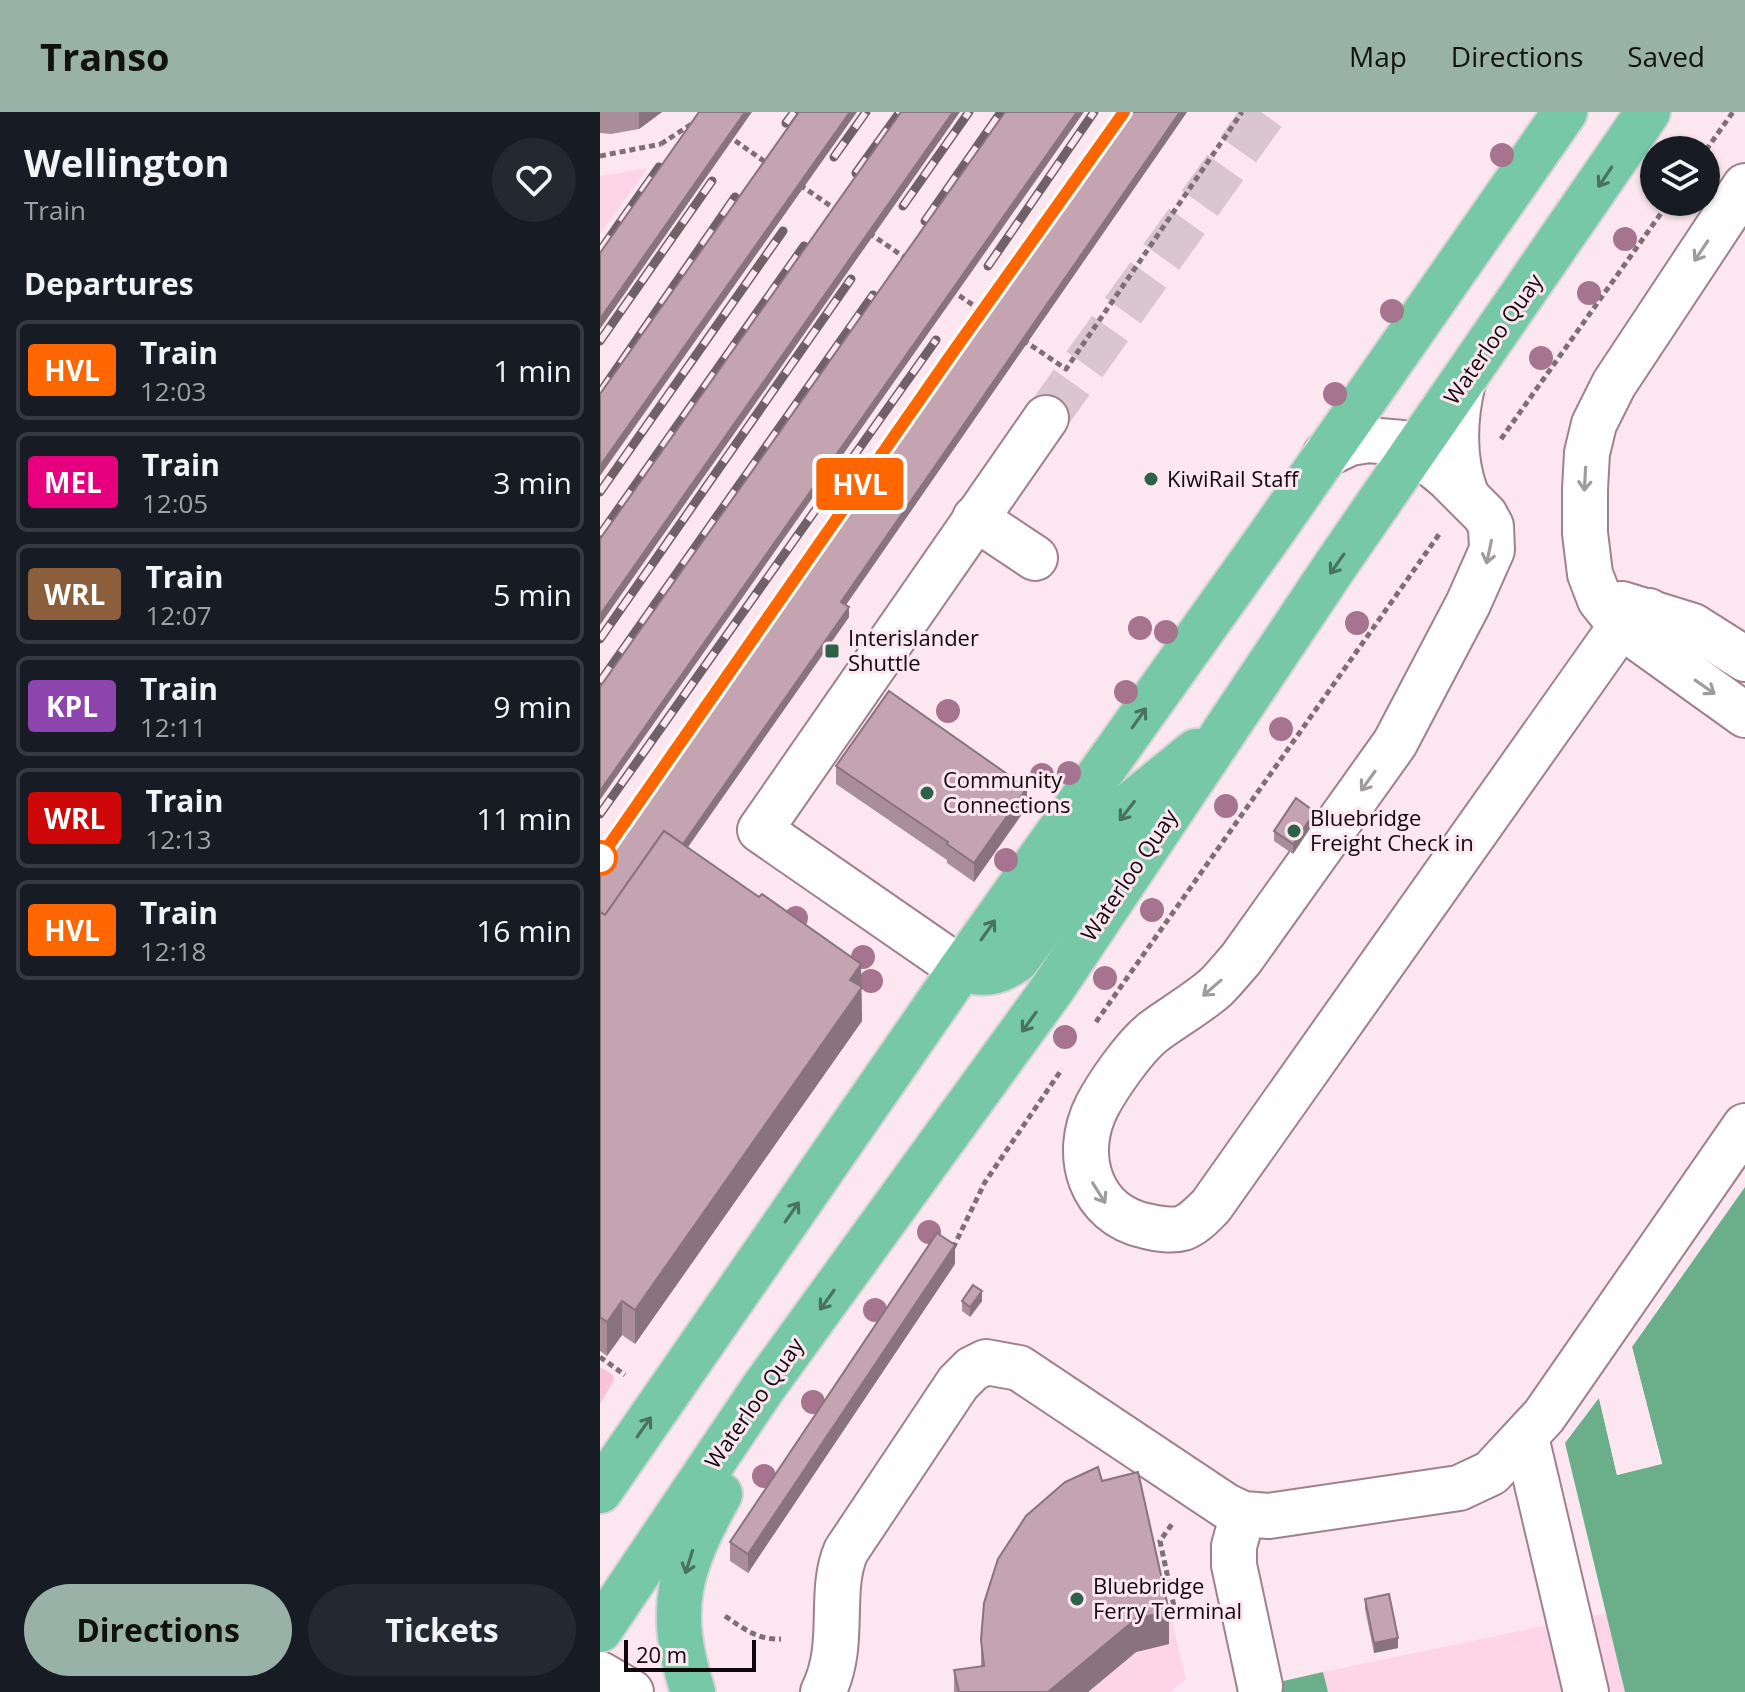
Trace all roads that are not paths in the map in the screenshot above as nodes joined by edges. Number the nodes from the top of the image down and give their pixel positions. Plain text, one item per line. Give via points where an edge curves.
1 (1565, 112) edge
2 (1648, 112) edge
3 (1745, 186) edge
4 (1463, 382) junction
5 (1046, 418) tunnel mouth
6 (1415, 451) junction
7 (1325, 455) junction
8 (1466, 494) junction
9 (975, 518) junction
10 (1035, 558) dead end
11 (1623, 612) junction
12 (1745, 659) edge
13 (1745, 715) edge
14 (1229, 725) junction
15 (961, 969) junction
16 (1745, 1126) edge
17 (763, 1388) junction
18 (1526, 1437) junction
19 (600, 1491) edge
20 (1243, 1514) junction
21 (600, 1630) edge
22 (600, 1674) edge
23 (1260, 1686) dead end
24 (631, 1692) edge
25 (693, 1692) edge
26 (823, 1692) edge
27 (1586, 1692) edge

1 - 7 main road
2 -> 4 main road, Waterloo Quay
3 -> 11 street via 1639,344 1594,424 1587,453 1590,574
4 - 6 main road, Waterloo Quay
4 - 8 street via 1455,446
5 - 9 street
6 - 7 street via 1402,443 1369,440
6 - 8 street
6 -> 14 main road, Waterloo Quay
15 -> 7 main road
8 -> 11 street via 1491,526 1492,550 1395,743 1241,959 1216,986 1150,1035 1097,1106 1085,1137 1086,1165 1108,1206 1130,1222 1181,1229 1211,1206
9 - 10 street
9 - 15 street via 760,830
11 - 12 street via 1693,626
11 -> 13 street
14 -> 15 main road via 1132,803 1017,960 992,974
14 -> 17 main road, Waterloo Quay via 1053,988
19 -> 15 main road
16 - 18 street
17 - 21 main road, Waterloo Quay
17 -> 25 main road via 735,1466 695,1539 680,1588 679,1640
18 - 20 street via 1491,1473 1459,1488 1269,1516
18 - 27 street
20 - 23 street via 1234,1565
20 - 26 street via 1019,1368 986,1362 958,1383 846,1551 840,1570 836,1651
22 - 24 street

